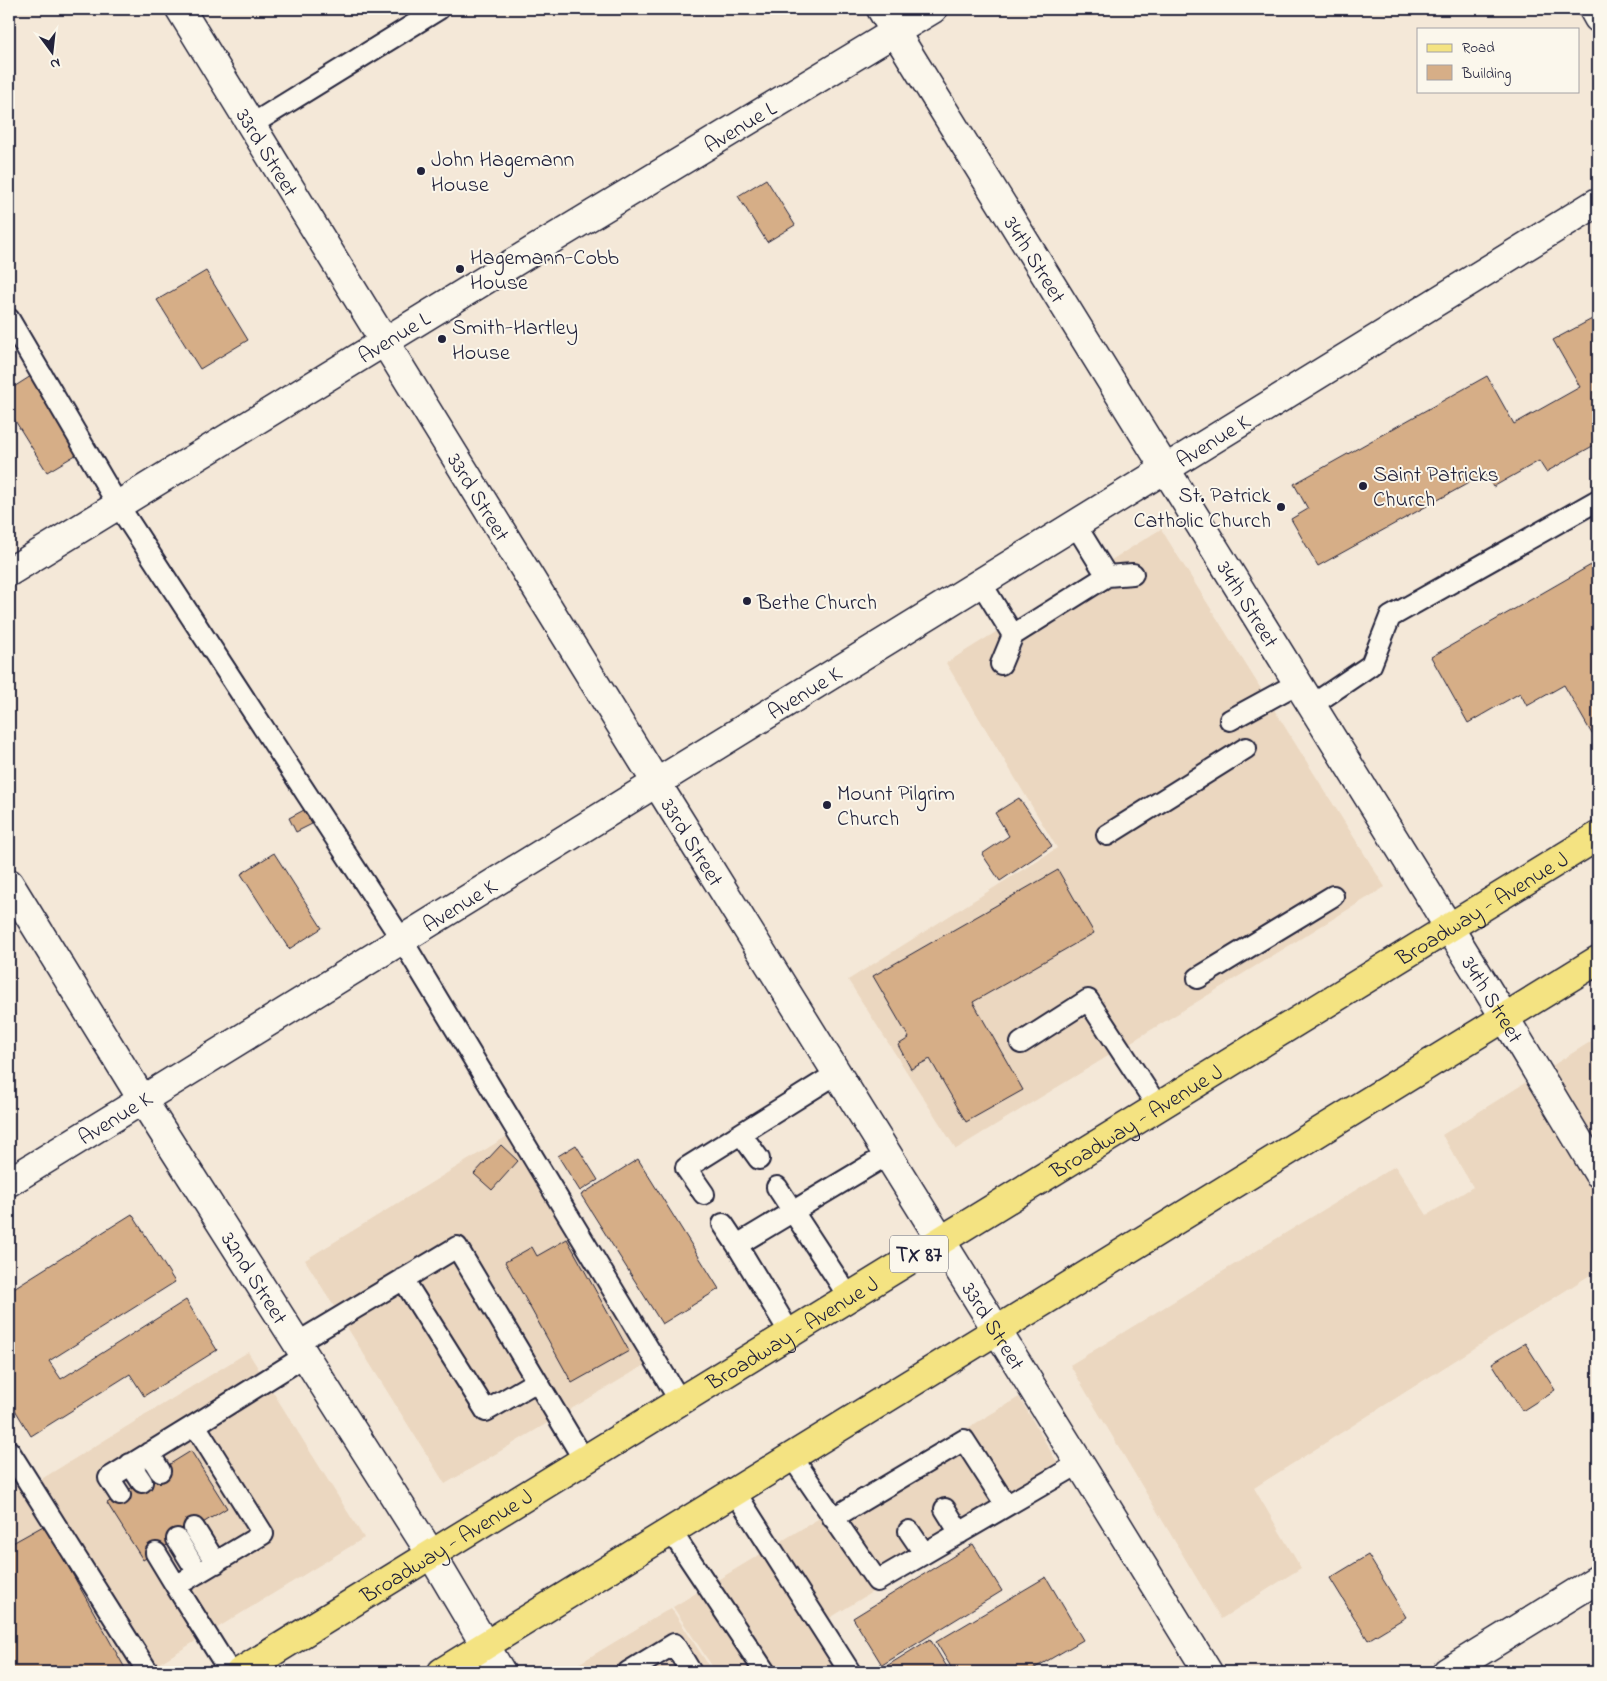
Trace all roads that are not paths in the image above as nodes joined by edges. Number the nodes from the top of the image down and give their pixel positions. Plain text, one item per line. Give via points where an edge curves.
1 (180, 9) edge
2 (439, 9) edge
3 (881, 9) edge
4 (933, 9) edge
5 (1593, 9) edge
6 (1598, 18) edge
7 (895, 32) junction
8 (251, 124) junction
9 (1598, 202) edge
10 (9, 319) edge
11 (384, 342) junction
12 (1166, 468) junction
13 (1598, 500) edge
14 (118, 505) junction
15 (1075, 524) junction
16 (9, 572) edge
17 (1133, 574) dead end
18 (1107, 576) junction
19 (981, 583) junction
20 (1013, 635) junction
21 (1000, 664) dead end
22 (1305, 694) junction
23 (1230, 720) dead end
24 (1246, 748) dead end
25 (656, 783) junction
26 (1106, 835) dead end
27 (1598, 836) edge
28 (9, 883) edge
29 (1333, 896) dead end
30 (1449, 928) junction
31 (402, 940) junction
32 (1598, 960) edge
33 (1198, 978) dead end
34 (1505, 1018) junction
35 (1021, 1043) dead end
36 (836, 1074) junction
37 (142, 1099) junction
38 (1158, 1107) junction
39 (741, 1134) junction
40 (887, 1155) junction
41 (759, 1159) dead end
42 (1598, 1173) edge
43 (9, 1182) edge
44 (777, 1187) dead end
45 (704, 1194) dead end
46 (794, 1211) junction
47 (723, 1224) dead end
48 (940, 1241) junction
49 (738, 1246) junction
50 (403, 1279) junction
51 (849, 1297) junction
52 (998, 1330) junction
53 (790, 1333) junction
54 (301, 1350) junction
55 (537, 1381) junction
56 (680, 1401) junction
57 (195, 1425) junction
58 (9, 1451) edge
59 (149, 1453) junction
60 (792, 1457) junction
61 (584, 1460) junction
62 (1080, 1463) junction
63 (130, 1464) junction
64 (160, 1471) dead end
65 (142, 1482) dead end
66 (735, 1492) junction
67 (120, 1495) dead end
68 (1006, 1506) junction
69 (945, 1509) dead end
70 (834, 1518) junction
71 (194, 1528) dead end
72 (671, 1531) junction
73 (909, 1531) dead end
74 (960, 1533) junction
75 (178, 1539) dead end
76 (156, 1552) dead end
77 (924, 1553) junction
78 (431, 1554) junction
79 (216, 1562) junction
80 (198, 1573) junction
81 (1598, 1579) edge
82 (176, 1586) junction
83 (485, 1646) junction
84 (148, 1672) edge
85 (230, 1672) edge
86 (240, 1672) edge
87 (442, 1672) edge
88 (500, 1672) edge
89 (628, 1672) edge
90 (692, 1672) edge
91 (764, 1672) edge
92 (850, 1672) edge
93 (1208, 1672) edge
94 (1447, 1672) edge

1 - 8 street, 33rd Street
2 - 8 lane
3 - 7 street, 34th Street
4 - 7 street, Avenue L
5 - 6 street
7 - 11 street, Avenue L
7 - 12 street, 34th Street
8 - 11 street, 33rd Street
9 - 12 street, Avenue K
10 - 14 lane
11 - 14 street, Avenue L
11 - 25 street, 33rd Street
12 - 15 street, Avenue K
12 - 22 street, 34th Street
13 - 22 lane via 1390,617 1372,666
14 - 16 street, Avenue L
14 - 31 lane
15 - 18 lane
15 - 19 street, Avenue K
17 - 18 lane
18 - 20 lane
19 - 20 lane
19 - 25 street, Avenue K
20 - 21 lane
22 - 23 lane
22 - 30 street, 34th Street
24 - 26 lane
25 - 31 street, Avenue K
25 - 36 street, 33rd Street
27 - 30 main road, Broadway - Avenue J / TX 87
28 - 37 street, 32nd Street
29 - 33 lane
30 - 34 street, 34th Street
30 - 38 main road, Broadway - Avenue J / TX 87
31 - 37 street, Avenue K
31 - 56 lane
32 - 34 main road
34 - 42 street, 34th Street
34 - 52 main road
35 - 38 lane via 1088,1000
36 - 39 lane
36 - 40 street, 33rd Street
37 - 43 street, Avenue K
37 - 54 street, 32nd Street
38 - 48 main road, Broadway - Avenue J / TX 87
39 - 41 lane
39 - 45 lane via 686,1168
40 - 46 lane
40 - 48 street, 33rd Street
44 - 46 lane
46 - 49 lane
46 - 51 lane
47 - 49 lane
48 - 51 main road, Broadway - Avenue J / TX 87
48 - 52 street, 33rd Street
49 - 53 lane
50 - 54 lane
50 - 55 lane via 486,1411
50 - 55 lane via 457,1247
51 - 53 main road, Broadway - Avenue J / TX 87
52 - 60 main road
52 - 62 street, 33rd Street
53 - 56 main road, Broadway - Avenue J / TX 87
54 - 57 lane
54 - 78 street, 32nd Street
55 - 61 lane
56 - 61 main road, Broadway - Avenue J / TX 87
57 - 59 lane
57 - 79 lane via 263,1534
58 - 84 lane
59 - 63 lane
59 - 64 lane
60 - 66 main road
60 - 70 lane
61 - 78 main road, Broadway - Avenue J / TX 87
62 - 68 lane
62 - 93 street, 33rd Street
63 - 65 lane
63 - 67 lane via 109,1478
66 - 72 main road
66 - 92 lane
68 - 70 lane via 964,1440 921,1471
68 - 74 lane
69 - 74 lane
70 - 77 lane via 877,1581
71 - 79 lane
72 - 83 main road
72 - 91 lane
73 - 77 lane
74 - 77 lane
75 - 80 lane
76 - 82 lane
78 - 83 street, 32nd Street
78 - 86 main road, Broadway - Avenue J / TX 87
79 - 80 lane
80 - 82 lane
81 - 94 street
82 - 85 lane
83 - 87 main road
83 - 88 street, 32nd Street
89 - 90 lane via 674,1644

